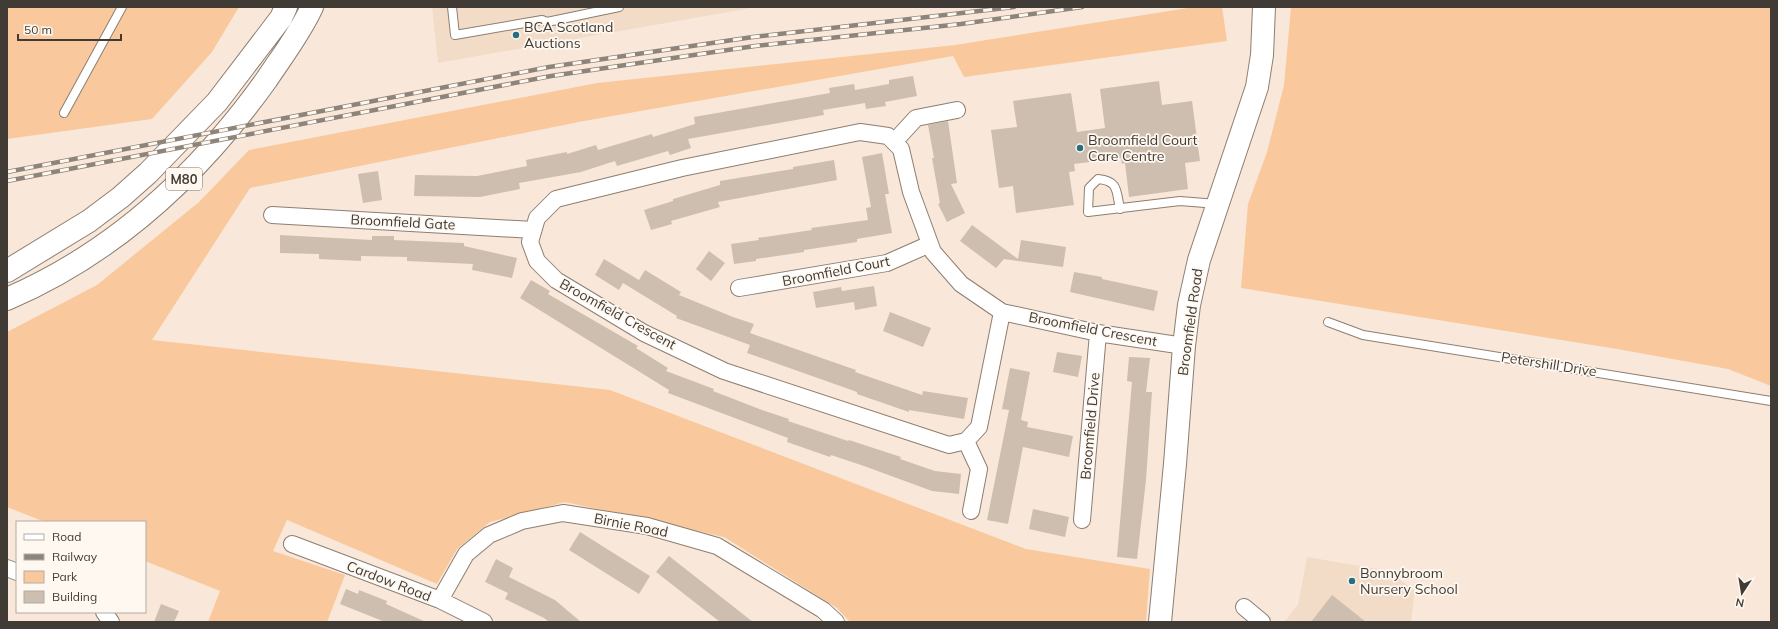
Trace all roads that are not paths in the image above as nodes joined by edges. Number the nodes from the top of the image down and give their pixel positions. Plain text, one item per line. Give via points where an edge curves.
1 (122, 7) edge
2 (286, 7) edge
3 (312, 7) edge
4 (452, 7) edge
5 (619, 7) edge
6 (1264, 10) edge
7 (957, 110) dead end
8 (64, 113) dead end
9 (894, 142) junction
10 (1218, 204) junction
11 (1120, 209) junction
12 (272, 215) dead end
13 (533, 230) junction
14 (930, 244) junction
15 (7, 271) edge
16 (739, 288) dead end
17 (7, 299) edge
18 (1002, 312) junction
19 (1328, 322) dead end
20 (1098, 333) junction
21 (1184, 346) junction
22 (1771, 401) edge
23 (966, 441) junction
24 (971, 511) dead end
25 (1082, 520) dead end
26 (292, 544) dead end
27 (440, 600) junction
28 (1244, 607) dead end
29 (105, 613) edge
30 (111, 622) edge
31 (484, 622) edge
32 (836, 622) edge
33 (1160, 622) edge
34 (1262, 622) edge

1 - 8 lane
2 - 15 main road, M80 via 281,18 217,102 148,173 89,221
3 - 17 main road, M80 via 302,28 241,116 178,184 124,230 75,264
4 - 5 lane via 455,35 542,20 547,22
6 - 10 main road, Broomfield Road via 1262,55 1257,87
7 - 9 street via 916,118
9 - 13 street, Broomfield Crescent via 888,136 860,132 682,168 556,199 537,218
9 - 14 street, Broomfield Crescent via 901,149 911,192
10 - 11 lane via 1180,200
10 - 21 main road, Broomfield Road via 1199,260
11 - 11 lane via 1088,212 1088,188 1098,179 1108,180 1115,186
12 - 13 street, Broomfield Gate
13 - 23 street, Broomfield Crescent via 530,242 537,261 556,280 644,333 724,371 949,445
14 - 16 street, Broomfield Court via 887,263
14 - 18 street, Broomfield Crescent via 933,252 961,284
18 - 20 street, Broomfield Crescent
18 - 23 street via 979,427
19 - 22 lane, Petershill Drive via 1363,335
20 - 21 street, Broomfield Crescent
20 - 25 street, Broomfield Drive
21 - 33 main road, Broomfield Road via 1176,464
23 - 24 street via 978,469
26 - 27 street, Cardow Road
27 - 31 street, Cardow Road
27 - 32 street, Birnie Road via 466,554 489,535 522,521 563,513 647,526 717,546 823,610
28 - 34 street
29 - 30 street

